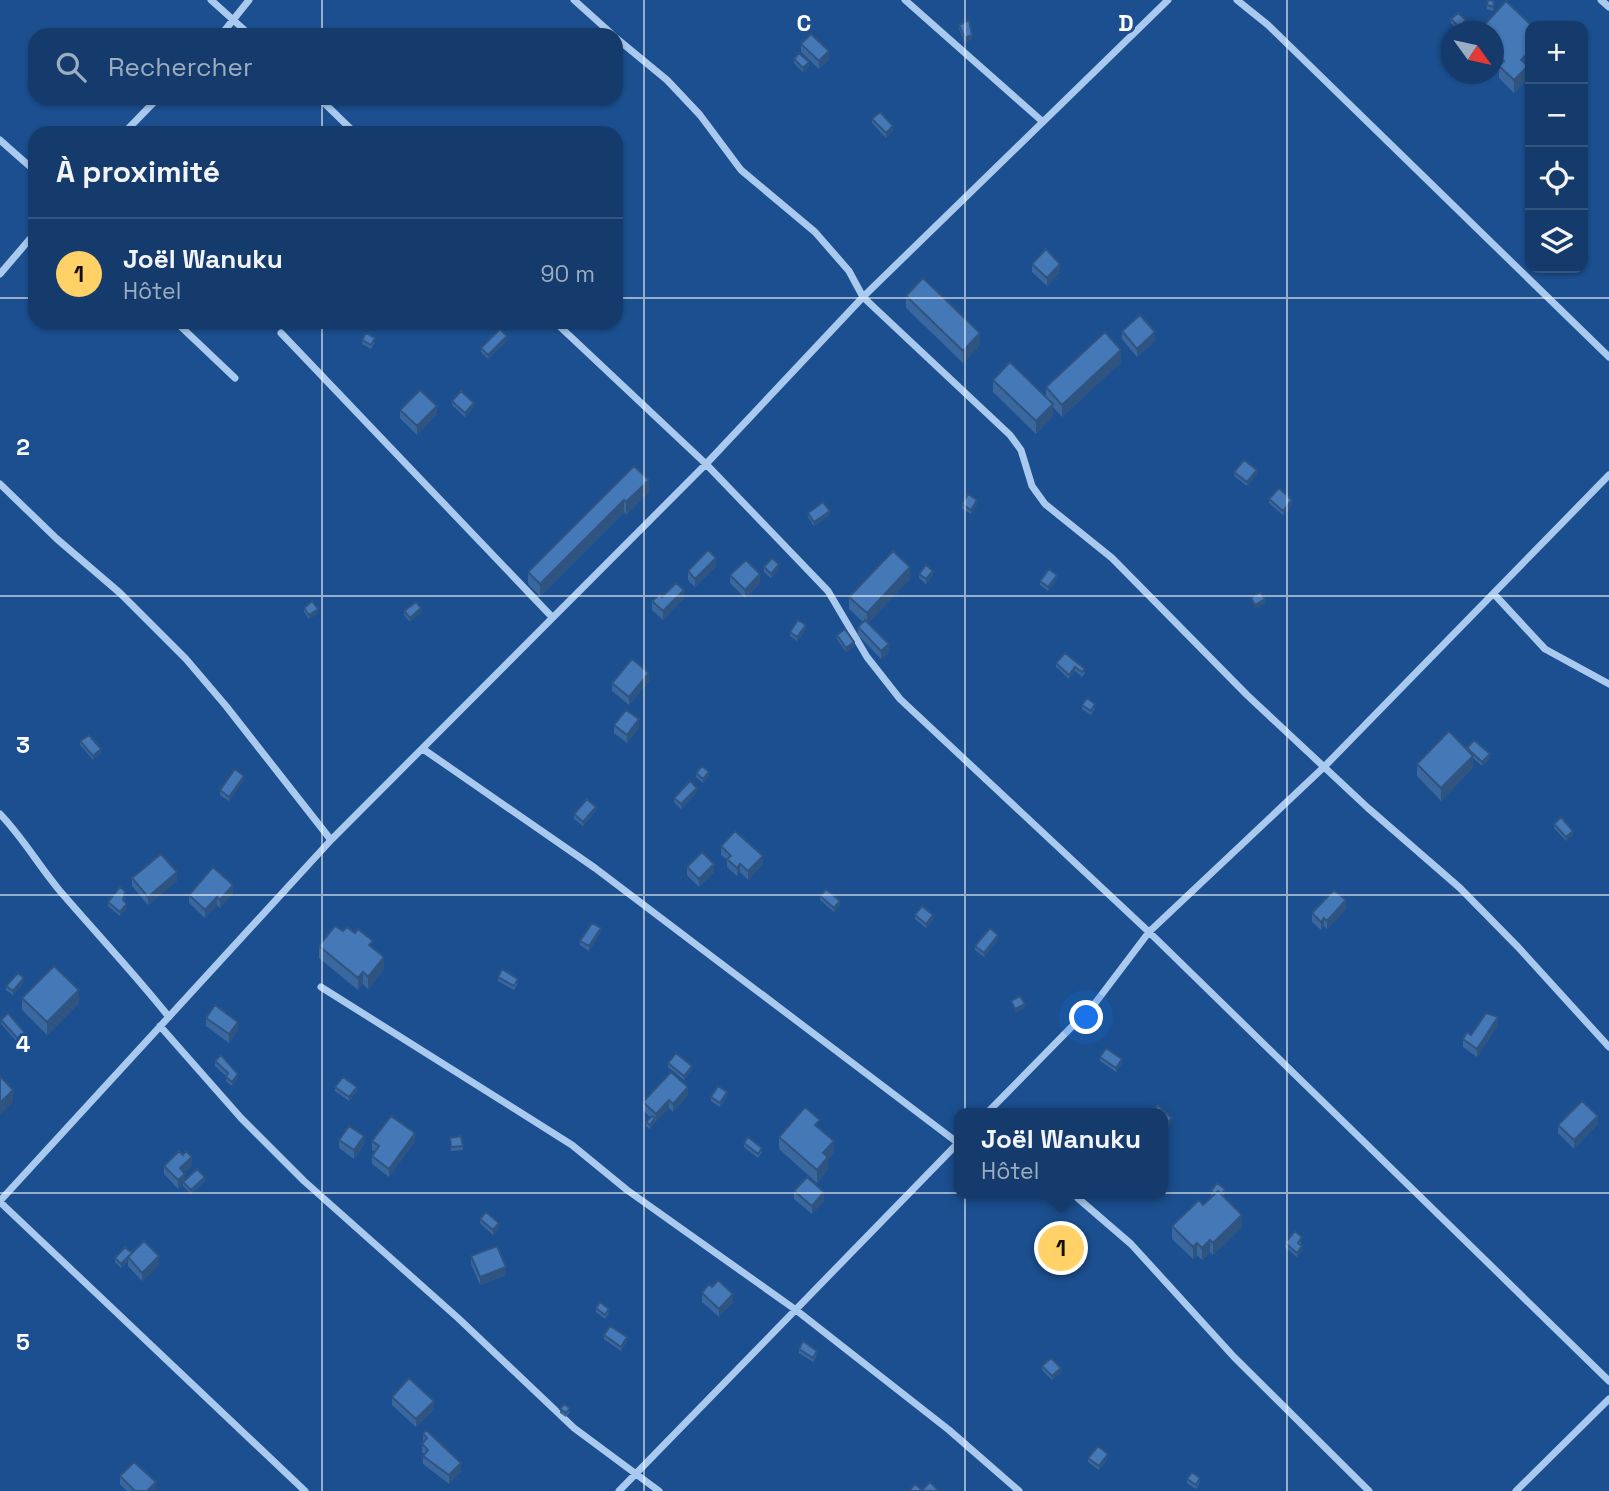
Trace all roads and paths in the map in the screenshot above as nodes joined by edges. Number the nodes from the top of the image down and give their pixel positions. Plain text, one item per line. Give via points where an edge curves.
1 (211, 0) edge
2 (249, 0) edge
3 (574, 0) edge
4 (905, 0) edge
5 (1168, 0) edge
6 (1237, 0) edge
7 (1601, 0) edge
8 (1609, 7) edge
9 (235, 22) junction
10 (229, 28) edge
11 (242, 28) edge
12 (605, 28) edge
13 (623, 43) edge
14 (151, 105) edge
15 (325, 105) edge
16 (1043, 122) junction
17 (131, 126) edge
18 (348, 126) edge
19 (0, 140) edge
20 (28, 165) edge
21 (28, 241) edge
22 (0, 274) edge
23 (863, 297) junction
24 (183, 329) edge
25 (562, 329) edge
26 (281, 333) dead end
27 (1609, 357) edge
28 (234, 378) dead end
29 (706, 464) junction
30 (1609, 475) edge
31 (0, 484) edge
32 (1493, 594) junction
33 (552, 617) junction
34 (1609, 684) edge
35 (424, 749) junction
36 (1325, 766) junction
37 (0, 814) edge
38 (331, 840) junction
39 (1149, 932) junction
40 (321, 987) dead end
41 (169, 1017) junction
42 (160, 1026) junction
43 (1609, 1047) edge
44 (992, 1108) edge
45 (954, 1139) edge
46 (954, 1148) edge
47 (1079, 1199) edge
48 (0, 1201) edge
49 (796, 1310) junction
50 (1609, 1381) edge
51 (1609, 1399) edge
52 (1602, 1406) junction
53 (1609, 1413) edge
54 (636, 1473) junction
55 (305, 1491) edge
56 (619, 1491) edge
57 (659, 1491) edge
58 (1018, 1491) edge
59 (1369, 1491) edge
60 (1516, 1491) edge

1 - 9 street
2 - 9 street
3 - 12 street
4 - 16 street
5 - 16 street
6 - 27 street
7 - 8 street
9 - 10 street
9 - 11 street
13 - 23 street via 701,115 741,170 815,232 849,271
14 - 17 street
15 - 18 street
16 - 23 street
19 - 20 street
21 - 22 street
23 - 29 street
23 - 36 street via 1010,435 1045,504 1112,558 1247,695
24 - 28 street
25 - 29 street
26 - 33 street
29 - 33 street
29 - 39 street via 828,591 867,657 900,699
30 - 32 street
31 - 38 street via 186,659
32 - 34 street via 1545,649
32 - 36 street
33 - 35 street
35 - 38 street
35 - 45 street via 595,867
36 - 39 street
36 - 43 street via 1475,903
37 - 41 street
38 - 41 street
39 - 44 street via 1096,1002
39 - 50 street
40 - 49 street via 572,1145 627,1190
41 - 42 street
42 - 48 street
42 - 54 street via 304,1181 575,1428
46 - 49 street
47 - 59 street via 1131,1244 1234,1357
48 - 55 street
49 - 54 street
49 - 58 street
51 - 52 street
52 - 53 street
52 - 60 street
54 - 56 street
54 - 57 street

